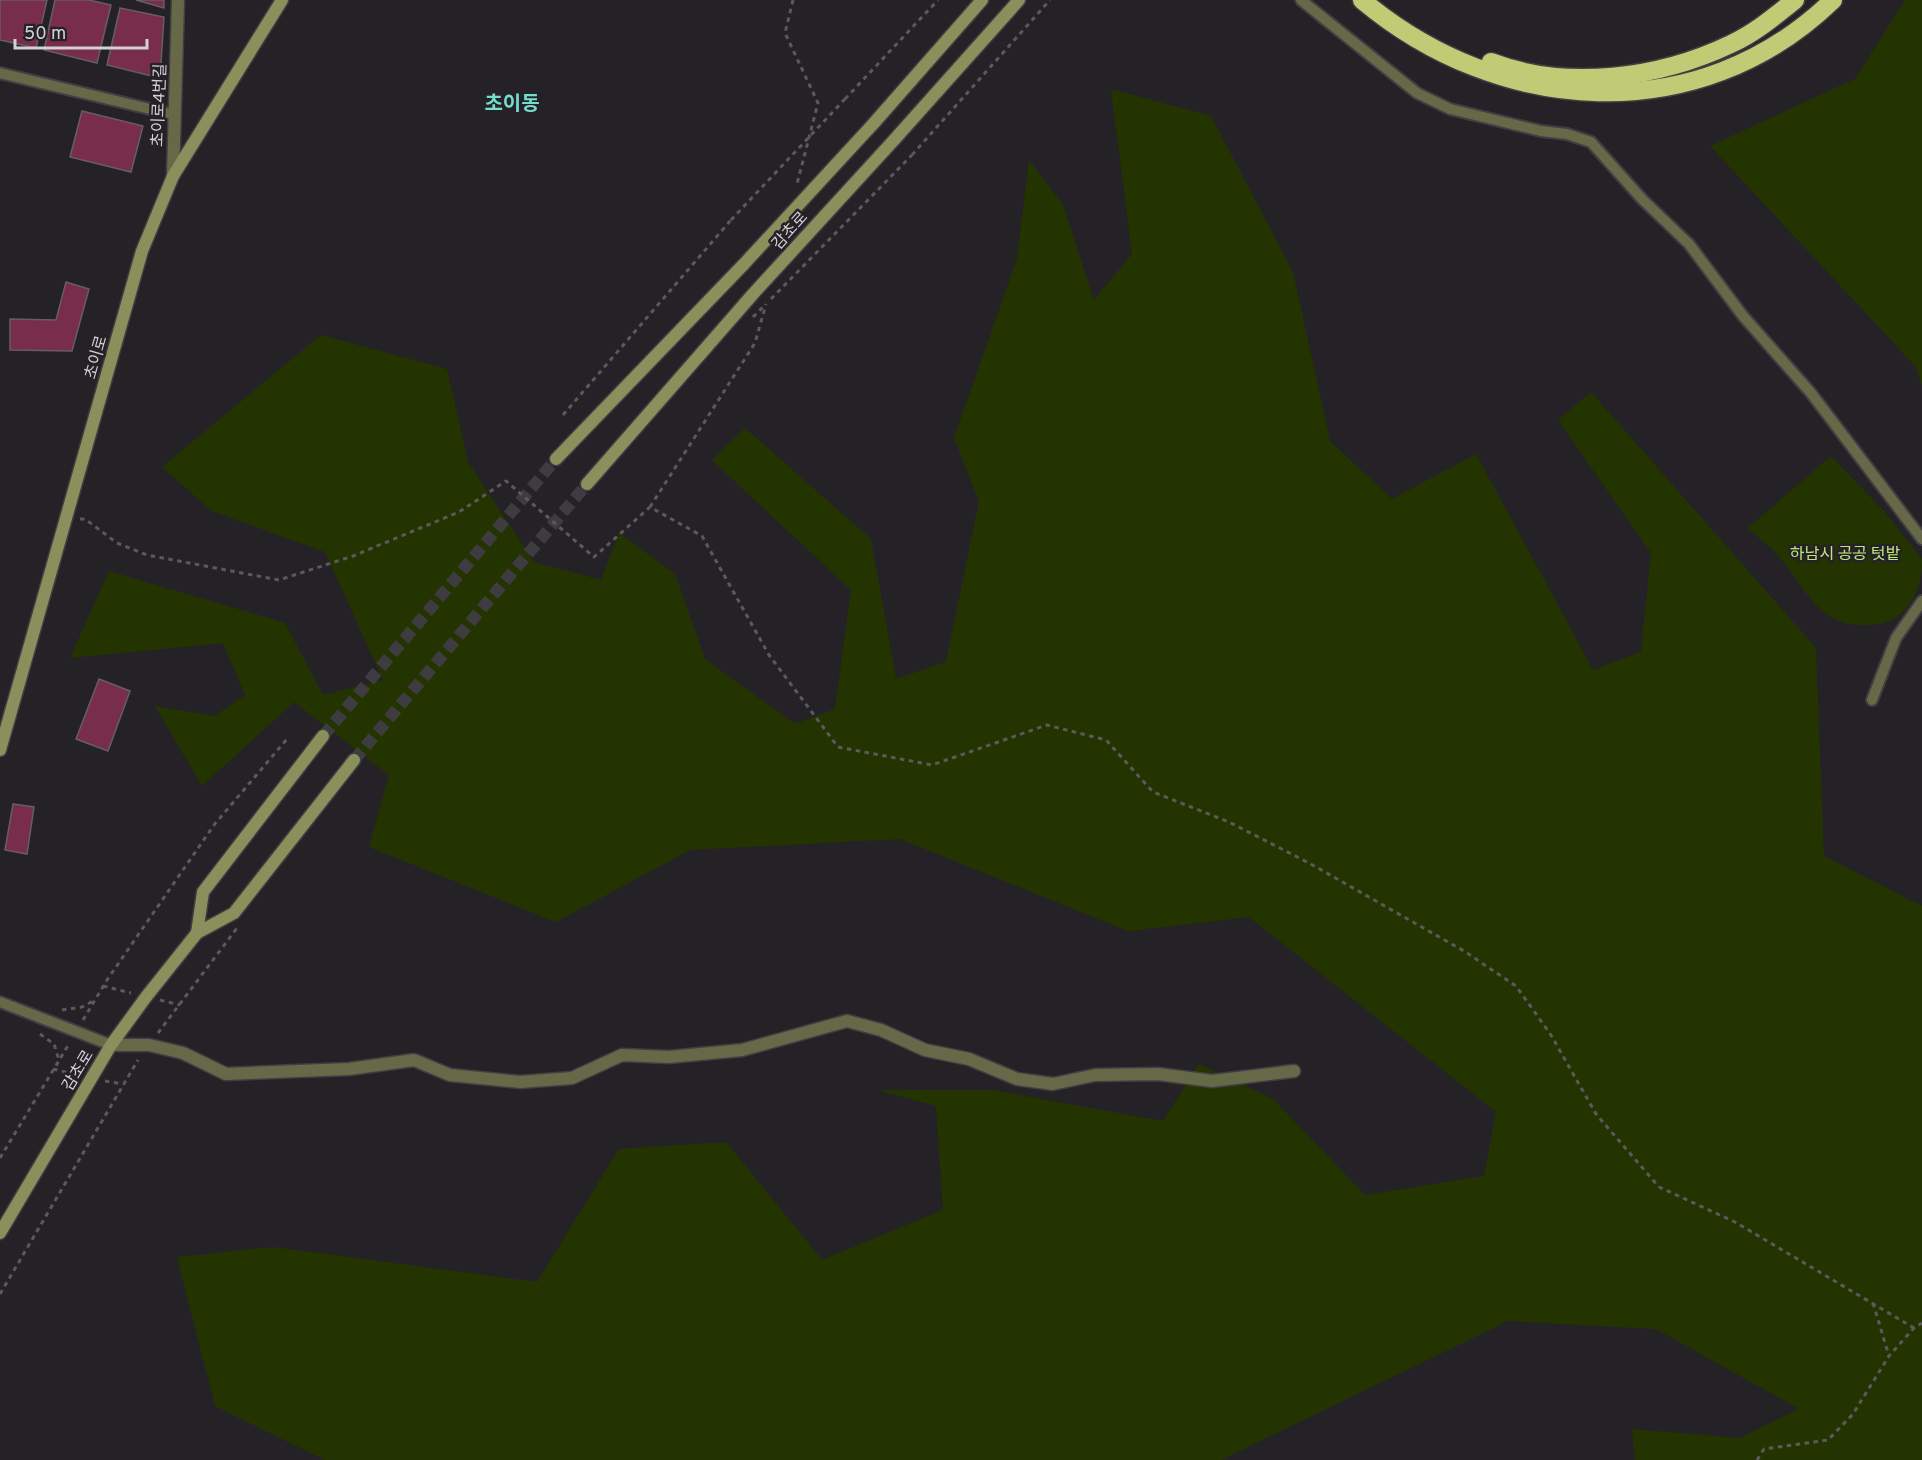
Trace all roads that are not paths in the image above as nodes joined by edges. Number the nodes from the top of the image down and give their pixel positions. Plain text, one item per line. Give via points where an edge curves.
1 (178, 0) edge
2 (282, 0) edge
3 (982, 0) edge
4 (1019, 0) edge
5 (1301, 0) edge
6 (1362, 0) edge
7 (1381, 0) edge
8 (1795, 0) edge
9 (1831, 2) edge
10 (0, 74) edge
11 (175, 115) junction
12 (173, 176) junction
13 (556, 459) tunnel mouth
14 (586, 484) tunnel mouth
15 (1922, 539) edge
16 (1922, 601) edge
17 (1872, 700) dead end
18 (323, 736) tunnel mouth
19 (0, 750) edge
20 (354, 760) tunnel mouth
21 (197, 933) junction
22 (0, 1002) edge
23 (111, 1045) junction
24 (1294, 1071) dead end
25 (0, 1233) edge

1 - 11 street, 초이로4번길
2 - 12 main road, 초이로
3 - 13 main road, 감초로, bridge via 744,264
4 - 14 main road, 감초로, bridge
5 - 15 lane via 1418,93 1450,109 1591,142 1689,244 1743,316 1811,393
6 - 9 highway via 1413,37 1492,74 1563,92 1624,92 1721,73 1773,47
7 - 8 highway via 1426,32 1466,53 1497,65 1572,77 1656,71 1697,58 1733,44
10 - 11 lane
11 - 12 street, 초이로4번길
12 - 19 main road, 초이로 via 142,251
16 - 17 lane via 1896,638
18 - 21 main road, 감초로 via 203,892
20 - 21 main road, 감초로 via 234,913
21 - 23 main road, 감초로
22 - 23 lane
23 - 24 street via 149,1046 183,1053 226,1074 349,1069 414,1060 450,1075 520,1082 572,1078 622,1055 669,1057 742,1050 847,1021 881,1030 925,1050 969,1059 1017,1079 1053,1084 1095,1075 1158,1074 1212,1081
23 - 25 main road, 감초로

